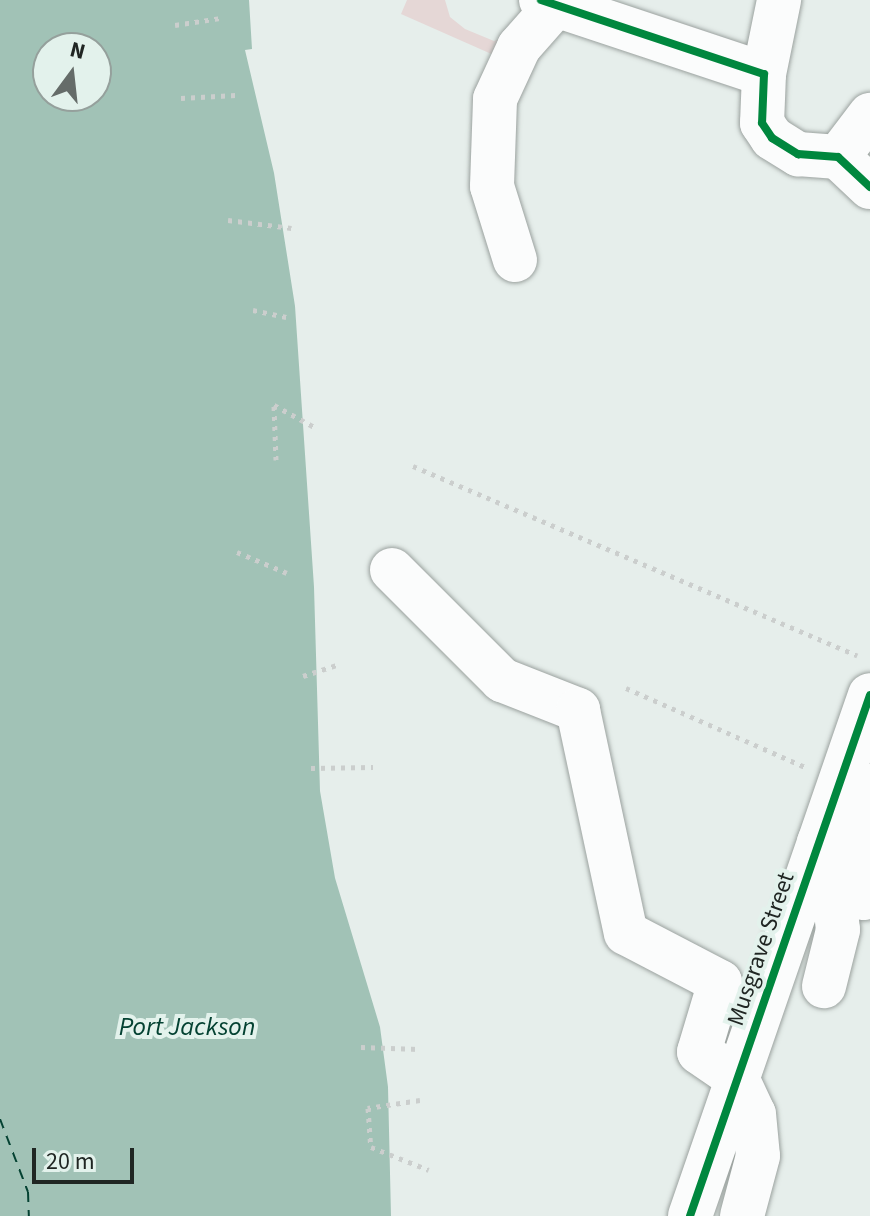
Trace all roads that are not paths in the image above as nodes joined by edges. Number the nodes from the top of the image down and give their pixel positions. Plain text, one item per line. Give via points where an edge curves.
1 (779, 0) edge
2 (549, 2) edge
3 (764, 74) junction
4 (870, 115) edge
5 (838, 157) junction
6 (870, 187) edge
7 (515, 260) dead end
8 (392, 570) dead end
9 (863, 675) edge
10 (852, 768) edge
11 (819, 842) junction
12 (864, 898) dead end
13 (824, 986) dead end
14 (737, 1078) junction
15 (690, 1216) edge
16 (742, 1216) edge

1 - 3 street
2 - 3 street
2 - 7 street via 519,47 495,99 492,186
3 - 5 street via 762,123 772,138 798,154
4 - 5 street
5 - 6 street
8 - 14 street via 502,680 578,710 626,933 720,982 699,1052
9 - 10 street, Musgrave Street
10 - 11 street, Musgrave Street
10 - 12 street
11 - 13 street via 833,882 838,930
11 - 14 street, Musgrave Street
14 - 15 street, Musgrave Street
14 - 16 street via 758,1130 755,1178

